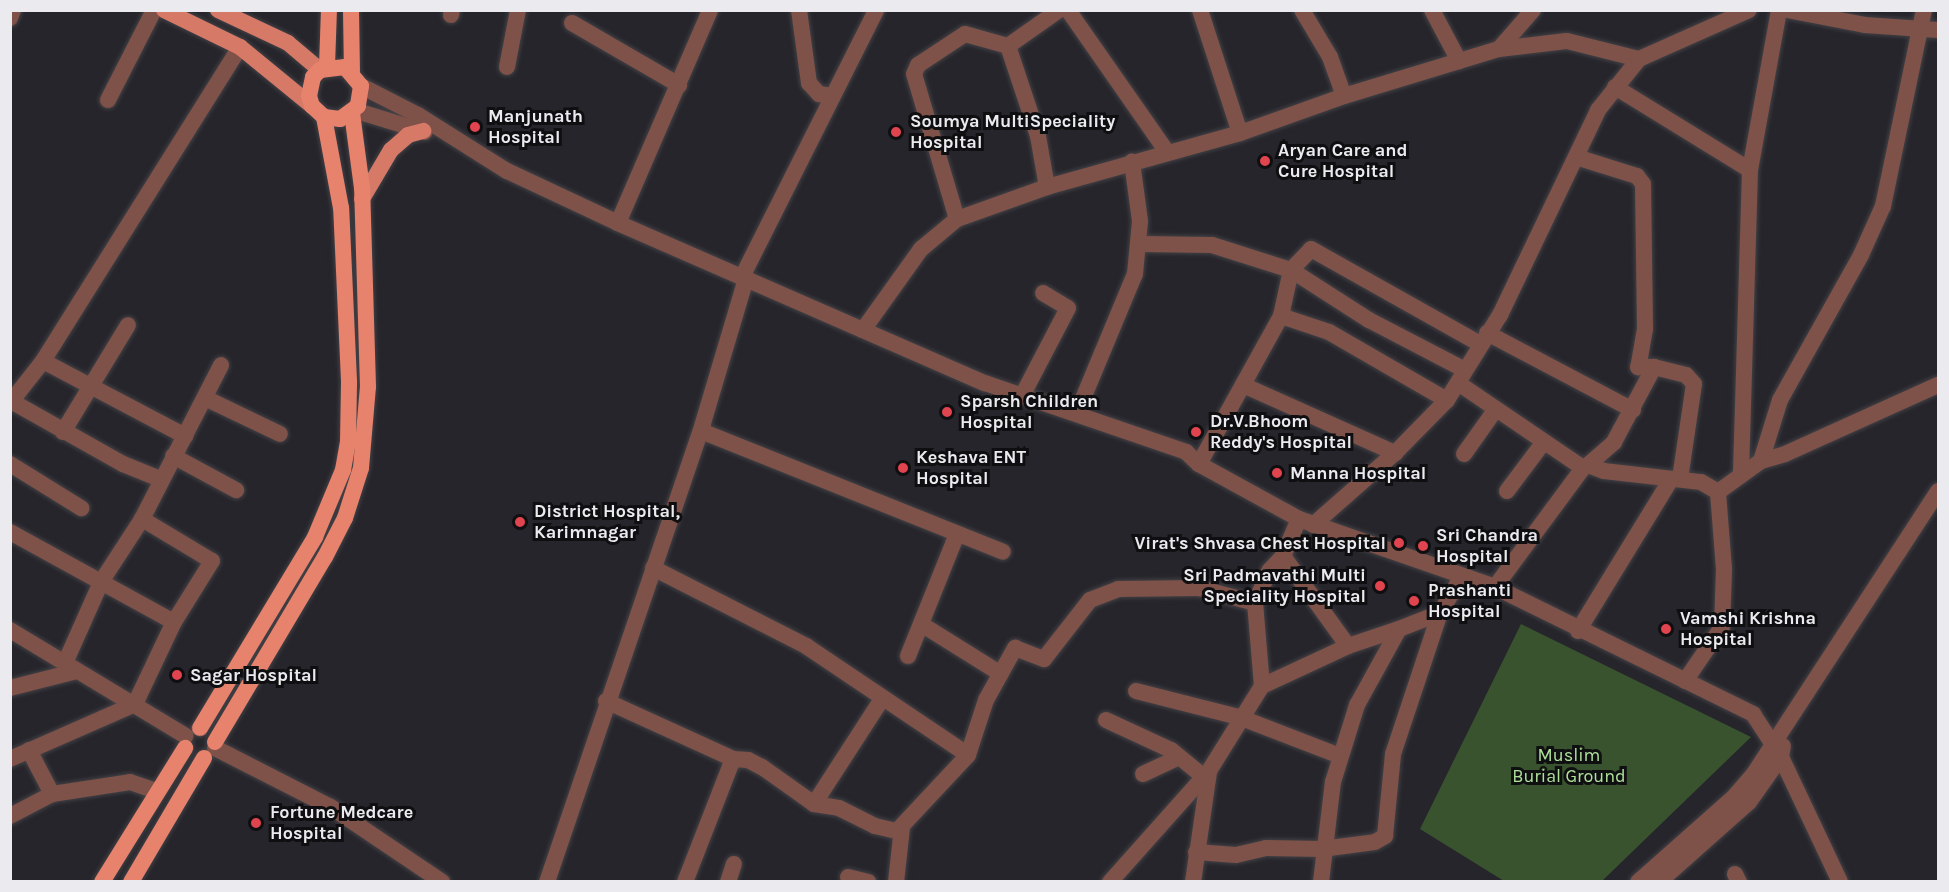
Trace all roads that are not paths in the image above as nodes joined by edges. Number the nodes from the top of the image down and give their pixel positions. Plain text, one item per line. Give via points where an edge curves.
1 (13, 10) edge
2 (154, 10) edge
3 (164, 10) edge
4 (218, 10) edge
5 (329, 10) edge
6 (351, 10) edge
7 (518, 10) edge
8 (710, 10) edge
9 (799, 10) edge
10 (876, 10) edge
11 (1059, 10) edge
12 (1068, 10) edge
13 (1200, 10) edge
14 (1302, 10) edge
15 (1432, 10) edge
16 (1533, 10) edge
17 (1749, 10) edge
18 (1779, 10) edge
19 (1787, 10) edge
20 (1924, 10) edge
21 (10, 18) edge
22 (572, 23) dead end
23 (1919, 29) junction
24 (1938, 30) edge
25 (1008, 46) junction
26 (240, 47) junction
27 (1499, 49) junction
28 (1639, 58) junction
29 (1459, 61) junction
30 (507, 67) dead end
31 (324, 68) junction
32 (352, 71) junction
33 (679, 85) junction
34 (361, 86) junction
35 (1616, 87) junction
36 (833, 96) junction
37 (1344, 96) junction
38 (108, 100) dead end
39 (318, 111) junction
40 (353, 112) junction
41 (423, 131) junction
42 (1240, 133) junction
43 (447, 135) junction
44 (1167, 152) junction
45 (1576, 157) junction
46 (1132, 162) junction
47 (1750, 170) junction
48 (1047, 187) junction
49 (362, 199) junction
50 (957, 219) junction
51 (618, 223) junction
52 (1141, 244) junction
53 (1291, 270) junction
54 (744, 278) junction
55 (1043, 293) dead end
56 (1281, 316) junction
57 (128, 325) dead end
58 (863, 330) junction
59 (1484, 338) junction
60 (43, 361) junction
61 (221, 365) dead end
62 (1654, 367) junction
63 (1461, 376) junction
64 (1243, 385) junction
65 (1938, 385) edge
66 (89, 386) junction
67 (1022, 396) junction
68 (12, 398) edge
69 (205, 398) junction
70 (1447, 400) junction
71 (1496, 409) junction
72 (1633, 410) junction
73 (1077, 413) junction
74 (701, 431) junction
75 (63, 432) junction
76 (280, 434) dead end
77 (185, 436) junction
78 (1543, 443) junction
79 (1395, 453) junction
80 (1464, 454) dead end
81 (173, 456) junction
82 (1761, 461) junction
83 (10, 464) edge
84 (1199, 464) junction
85 (1585, 467) junction
86 (1741, 473) junction
87 (160, 479) junction
88 (1675, 479) junction
89 (236, 490) dead end
90 (1507, 491) dead end
91 (1938, 491) edge
92 (1718, 492) junction
93 (81, 508) dead end
94 (142, 519) junction
95 (1306, 522) junction
96 (10, 532) edge
97 (957, 534) junction
98 (1003, 552) dead end
99 (1283, 556) junction
100 (653, 567) junction
101 (1462, 576) junction
102 (101, 582) junction
103 (1495, 587) junction
104 (1255, 603) junction
105 (1440, 614) junction
106 (174, 622) junction
107 (921, 624) junction
108 (10, 630) edge
109 (1399, 630) junction
110 (1578, 631) junction
111 (1348, 646) junction
112 (908, 656) dead end
113 (71, 667) junction
114 (1001, 674) junction
115 (1685, 681) junction
116 (1262, 686) junction
117 (10, 688) edge
118 (1136, 691) dead end
119 (882, 699) junction
120 (606, 701) junction
121 (135, 704) junction
122 (1239, 717) junction
123 (1106, 720) dead end
124 (190, 737) junction
125 (212, 749) junction
126 (29, 750) junction
127 (1778, 751) junction
128 (968, 755) junction
129 (1340, 756) junction
130 (1179, 757) junction
131 (10, 759) edge
132 (733, 759) junction
133 (1143, 774) dead end
134 (1207, 774) junction
135 (156, 791) junction
136 (52, 794) junction
137 (814, 804) junction
138 (10, 816) edge
139 (902, 828) junction
140 (1322, 849) junction
141 (1196, 852) junction
142 (734, 864) dead end
143 (848, 877) dead end
144 (102, 882) edge
145 (131, 882) edge
146 (442, 882) edge
147 (547, 882) edge
148 (685, 882) edge
149 (728, 882) edge
150 (868, 882) edge
151 (896, 882) edge
152 (1110, 882) edge
153 (1193, 882) edge
154 (1321, 882) edge
155 (1638, 882) edge
156 (1659, 882) edge
157 (1840, 882) edge

1 - 21 street
2 - 38 street
3 - 26 main road
4 - 31 main road via 288,43
5 - 31 highway
6 - 32 highway
7 - 30 street
8 - 33 street
9 - 36 street via 809,83 819,94
10 - 36 street
11 - 25 street
12 - 44 street
13 - 42 street
14 - 37 street via 1330,57
15 - 29 street
16 - 27 street
17 - 28 street
18 - 47 street
19 - 23 street
20 - 23 street
22 - 33 street
23 - 24 street
23 - 82 street via 1883,206 1861,255 1780,400
25 - 48 street via 1038,136
25 - 50 street via 965,34 925,60 914,74
26 - 39 main road
26 - 60 street
27 - 28 street via 1567,41
27 - 29 street
28 - 35 street
29 - 37 street
31 - 32 highway
31 - 39 highway via 309,86
32 - 34 highway
33 - 51 street
34 - 40 highway via 362,96
34 - 43 street via 418,115
35 - 45 street via 1598,110
35 - 47 street
36 - 54 street
37 - 42 street
39 - 40 highway via 340,119
39 - 124 highway via 341,208 350,381 345,460 333,500 315,537
40 - 41 street
40 - 49 highway
41 - 43 street
41 - 49 main road via 408,135 391,150
42 - 44 street
43 - 51 street via 507,171
44 - 46 street
45 - 59 street via 1500,315
45 - 62 street via 1637,176 1643,184 1645,329 1637,359 1638,368
46 - 48 street
46 - 52 street
47 - 86 street
48 - 50 street
49 - 125 highway via 368,387 361,468 345,518 325,557
50 - 58 street via 921,249
51 - 54 street
52 - 53 street via 1212,245
52 - 73 street via 1135,274
53 - 56 street
53 - 59 street via 1311,249
53 - 63 street
54 - 58 street
54 - 74 street
55 - 67 street via 1068,308
56 - 64 street
56 - 70 street via 1329,332
57 - 66 street
58 - 67 street
59 - 63 street
59 - 72 street
60 - 66 street
60 - 68 street
61 - 69 street
62 - 72 street
62 - 88 street via 1686,375 1694,384
63 - 70 street
63 - 71 street
64 - 79 street
64 - 84 street
65 - 82 street via 1785,454
66 - 75 street
66 - 77 street
67 - 73 street
68 - 75 street
69 - 76 street
69 - 77 street
70 - 79 street
71 - 78 street
71 - 80 street
72 - 85 street via 1608,449
73 - 84 street via 1186,452
74 - 97 street
74 - 100 street
75 - 87 street
77 - 81 street
78 - 85 street
78 - 90 street
79 - 95 street
81 - 87 street
81 - 89 street
82 - 86 street
83 - 93 street
84 - 95 street
85 - 88 street
85 - 103 street
86 - 92 street
87 - 94 street
88 - 92 street via 1701,482
88 - 110 street
91 - 127 street via 1852,619 1785,728
92 - 115 street via 1724,569 1722,627
94 - 102 street
94 - 106 street via 212,561
95 - 99 street
95 - 101 street
96 - 102 street
97 - 98 street
97 - 107 street
99 - 104 street via 1266,578
99 - 111 street
100 - 119 street via 806,646
100 - 120 street
101 - 103 street
101 - 105 street
102 - 106 street
102 - 113 street
103 - 110 street
104 - 114 street via 1199,588 1118,589 1090,600 1071,621 1050,655 1044,659 1016,648
104 - 116 street
105 - 109 street
105 - 140 street via 1393,754 1385,836 1375,842
106 - 121 street
107 - 112 street
107 - 114 street
108 - 113 street
109 - 111 street
109 - 129 street via 1357,705
110 - 115 street
111 - 116 street
113 - 117 street
113 - 121 street
114 - 128 street via 986,700
115 - 127 street via 1753,714
116 - 122 street
118 - 122 street
119 - 128 street
119 - 137 street
120 - 132 street
120 - 147 street
121 - 124 street
121 - 126 street
122 - 129 street
122 - 134 street
123 - 130 street
124 - 125 highway via 211,732
124 - 125 highway via 195,758
124 - 135 highway
125 - 145 highway
125 - 146 street via 331,807
126 - 131 street
126 - 136 street
127 - 155 street via 1733,798
127 - 156 street via 1749,802
127 - 157 street
128 - 139 street
129 - 140 street
130 - 133 street
130 - 134 street
132 - 137 street via 748,760 762,767
132 - 148 street
134 - 141 street
134 - 152 street
135 - 136 street via 130,782
135 - 144 highway
136 - 138 street
137 - 139 street via 839,808 886,829
139 - 151 street
140 - 141 street via 1266,848 1236,855
140 - 154 street
141 - 153 street
142 - 149 street
143 - 150 street

